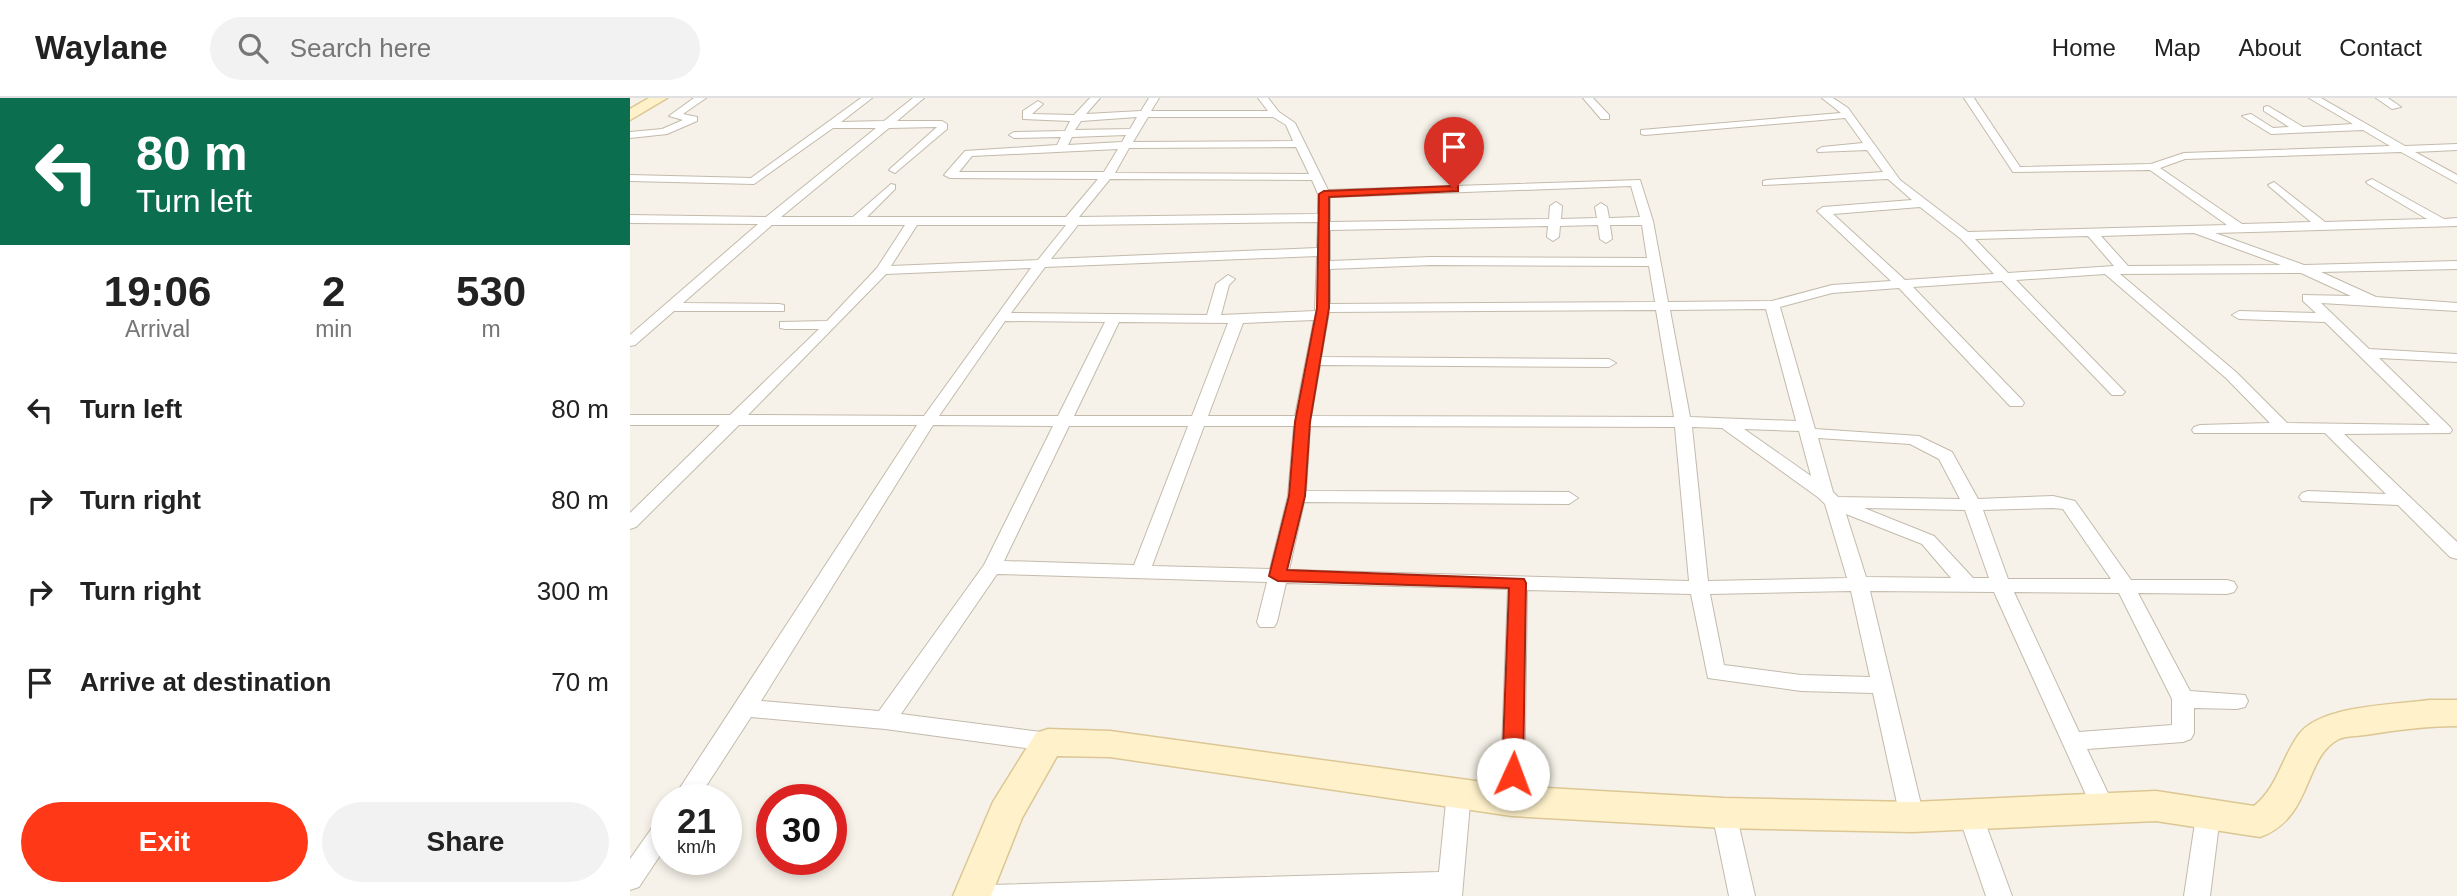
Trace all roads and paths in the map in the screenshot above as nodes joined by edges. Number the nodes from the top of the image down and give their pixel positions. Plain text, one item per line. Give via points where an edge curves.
1 (660, 98) edge
2 (701, 98) edge
3 (867, 98) edge
4 (919, 98) edge
5 (1095, 98) edge
6 (1154, 98) edge
7 (1263, 98) edge
8 (1588, 98) edge
9 (1827, 98) edge
10 (1969, 98) edge
11 (2314, 98) edge
12 (2381, 98) edge
13 (1038, 104) dead end
14 (2396, 107) dead end
15 (2268, 109) dead end
16 (1142, 114) junction
17 (1275, 114) junction
18 (630, 115) edge
19 (1848, 115) junction
20 (1605, 117) dead end
21 (2246, 117) dead end
22 (1077, 118) junction
23 (886, 124) junction
24 (830, 125) junction
25 (2364, 127) junction
26 (2301, 130) junction
27 (1132, 132) junction
28 (1645, 132) dead end
29 (1067, 134) junction
30 (630, 135) edge
31 (1014, 135) dead end
32 (1300, 144) junction
33 (1127, 145) junction
34 (1871, 146) junction
35 (2457, 147) edge
36 (1060, 149) junction
37 (2403, 149) junction
38 (1822, 150) dead end
39 (2152, 167) junction
40 (895, 170) dead end
41 (1891, 175) junction
42 (1107, 176) junction
43 (1316, 177) junction
44 (630, 178) edge
45 (2457, 180) edge
46 (2372, 182) dead end
47 (1767, 183) dead end
48 (2274, 186) dead end
49 (891, 187) dead end
50 (1324, 194) junction
51 (1922, 202) junction
52 (1556, 206) dead end
53 (1601, 207) dead end
54 (630, 219) edge
55 (915, 219) junction
56 (857, 220) junction
57 (769, 221) junction
58 (1072, 221) junction
59 (1647, 221) junction
60 (1324, 222) junction
61 (1605, 222) junction
62 (2441, 222) junction
63 (2457, 222) edge
64 (1498, 223) junction
65 (1554, 223) junction
66 (2321, 225) junction
67 (2238, 228) junction
68 (2194, 229) junction
69 (2091, 232) junction
70 (1965, 236) junction
71 (1553, 237) dead end
72 (1606, 239) dead end
73 (1496, 240) dead end
74 (1323, 259) junction
75 (1655, 262) junction
76 (2457, 265) edge
77 (1038, 266) junction
78 (2303, 269) junction
79 (882, 270) junction
80 (2108, 270) junction
81 (2125, 270) junction
82 (2008, 278) junction
83 (1227, 279) dead end
84 (1902, 284) junction
85 (2373, 301) junction
86 (1772, 305) junction
87 (1662, 306) junction
88 (670, 307) junction
89 (2457, 307) edge
90 (779, 308) dead end
91 (1322, 312) junction
92 (2239, 315) dead end
93 (1002, 317) junction
94 (1114, 318) junction
95 (1213, 318) junction
96 (2328, 318) junction
97 (1237, 319) junction
98 (785, 325) dead end
99 (831, 325) junction
100 (630, 342) edge
101 (2362, 353) junction
102 (2457, 358) edge
103 (1315, 361) junction
104 (1609, 363) dead end
105 (2117, 392) dead end
106 (2016, 403) dead end
107 (735, 419) junction
108 (630, 420) edge
109 (929, 420) junction
110 (1062, 422) junction
111 (1198, 422) junction
112 (1302, 422) junction
113 (1683, 422) junction
114 (1727, 424) junction
115 (2283, 428) junction
116 (2329, 428) junction
117 (1808, 429) junction
118 (2200, 430) dead end
119 (2450, 436) edge
120 (1297, 496) junction
121 (2308, 497) dead end
122 (1569, 498) dead end
123 (1829, 498) junction
124 (2402, 500) junction
125 (1951, 504) junction
126 (1972, 505) junction
127 (1880, 522) junction
128 (630, 523) edge
129 (2457, 553) edge
130 (992, 567) junction
131 (1141, 570) junction
132 (1278, 576) junction
133 (1518, 583) junction
134 (1859, 584) junction
135 (2124, 584) junction
136 (1968, 585) junction
137 (2001, 585) junction
138 (2227, 587) dead end
139 (1699, 588) junction
140 (1267, 622) dead end
141 (1882, 685) junction
142 (2183, 699) junction
143 (2237, 701) dead end
144 (747, 708) junction
145 (2457, 713) edge
146 (885, 720) junction
147 (2075, 741) junction
148 (1048, 742) junction
149 (695, 784) edge
150 (1459, 792) junction
151 (1512, 801) junction
152 (2104, 810) junction
153 (1724, 813) junction
154 (1970, 814) junction
155 (2208, 816) junction
156 (1912, 817) junction
157 (651, 848) edge
158 (630, 879) edge
159 (1450, 889) edge
160 (1174, 893) edge
161 (972, 896) edge
162 (988, 896) edge
163 (1742, 896) edge
164 (1999, 896) edge
165 (2197, 896) edge

1 - 18 street
2 - 30 street via 674,116 693,119 676,130
3 - 24 street
4 - 23 street
5 - 22 street
6 - 16 street
7 - 17 street
8 - 20 street
9 - 19 street
10 - 39 street via 2017,170
11 - 25 street
12 - 14 street
13 - 22 street via 1027,117
15 - 26 street
16 - 17 street
16 - 22 street
16 - 27 street
17 - 32 street via 1290,122
19 - 28 street
19 - 34 street
21 - 26 street via 2271,131
22 - 29 street
23 - 24 street
23 - 40 street via 942,124 942,130
23 - 57 street
24 - 44 street via 754,181
25 - 26 street
25 - 37 street
27 - 29 street
27 - 33 street
29 - 31 street
29 - 36 street
32 - 33 street
32 - 43 street
33 - 36 street
33 - 42 street
34 - 38 street
34 - 41 street
35 - 37 street
36 - 42 street via 970,153 950,175
37 - 39 street via 2184,156
37 - 45 street
39 - 67 street
41 - 47 street
41 - 51 street
42 - 43 street
42 - 58 street
43 - 50 street
46 - 62 street
48 - 66 street
49 - 56 street
50 - 59 street via 1636,181
50 - 60 street
51 - 70 street
51 - 84 street via 1823,211
52 - 65 street
53 - 61 street
54 - 57 street
55 - 56 street
55 - 58 street
55 - 79 street
56 - 57 street
57 - 88 street
58 - 60 street
58 - 77 street
59 - 61 street
59 - 75 street
60 - 64 street
60 - 74 street
61 - 65 street
61 - 72 street
62 - 63 street
62 - 66 street
64 - 65 street
64 - 73 street
65 - 71 street
66 - 67 street
67 - 68 street
68 - 69 street
68 - 78 street
69 - 70 street
69 - 81 street
70 - 82 street
74 - 75 street
74 - 77 street
74 - 91 street
75 - 87 street
76 - 78 street
77 - 79 street
77 - 93 street
78 - 81 street
78 - 85 street
79 - 99 street
80 - 81 street
80 - 82 street
80 - 115 street via 2231,375
82 - 84 street
82 - 105 street
83 - 95 street
84 - 86 street via 1832,289
84 - 106 street
85 - 89 street
85 - 96 street via 2308,298
86 - 87 street
86 - 117 street
87 - 91 street
87 - 113 street
88 - 90 street
88 - 100 street
91 - 97 street
91 - 103 street
92 - 96 street
93 - 94 street
93 - 109 street
94 - 95 street
94 - 110 street
95 - 97 street
96 - 101 street
97 - 111 street
98 - 99 street
99 - 107 street
101 - 102 street
101 - 119 street
103 - 104 street
103 - 112 street
107 - 108 street
107 - 109 street
107 - 128 street
109 - 110 street
109 - 144 street
110 - 111 street
110 - 130 street
111 - 112 street
111 - 131 street
112 - 113 street
112 - 120 street
113 - 114 street
113 - 139 street
114 - 117 street
114 - 123 street
115 - 116 street
115 - 118 street
116 - 119 street
116 - 124 street
117 - 123 street
117 - 126 street via 1913,439 1946,456
120 - 122 street
120 - 132 street
121 - 124 street
123 - 125 street
123 - 127 street
123 - 134 street
124 - 129 street
125 - 126 street
125 - 127 street
126 - 135 street via 2069,505
126 - 137 street
127 - 136 street via 1928,540
130 - 131 street
130 - 146 street
131 - 132 street
132 - 133 street
132 - 140 street
133 - 139 street
133 - 151 street
134 - 136 street
134 - 139 street
134 - 141 street
135 - 137 street
135 - 138 street
135 - 142 street
136 - 137 street
137 - 147 street
139 - 141 street via 1715,672 1801,683
141 - 156 street
142 - 143 street
142 - 147 street via 2183,733
144 - 146 street
144 - 149 street
145 - 155 street via 2330,727 2312,743 2279,807 2260,822
146 - 148 street
147 - 152 street
148 - 150 street via 1110,744
148 - 161 street via 1006,813
150 - 151 street
150 - 159 street
151 - 153 street
152 - 154 street
152 - 155 street via 2156,806
153 - 156 street
153 - 163 street
154 - 156 street
154 - 164 street
155 - 165 street
157 - 158 street
159 - 160 street
160 - 162 street

